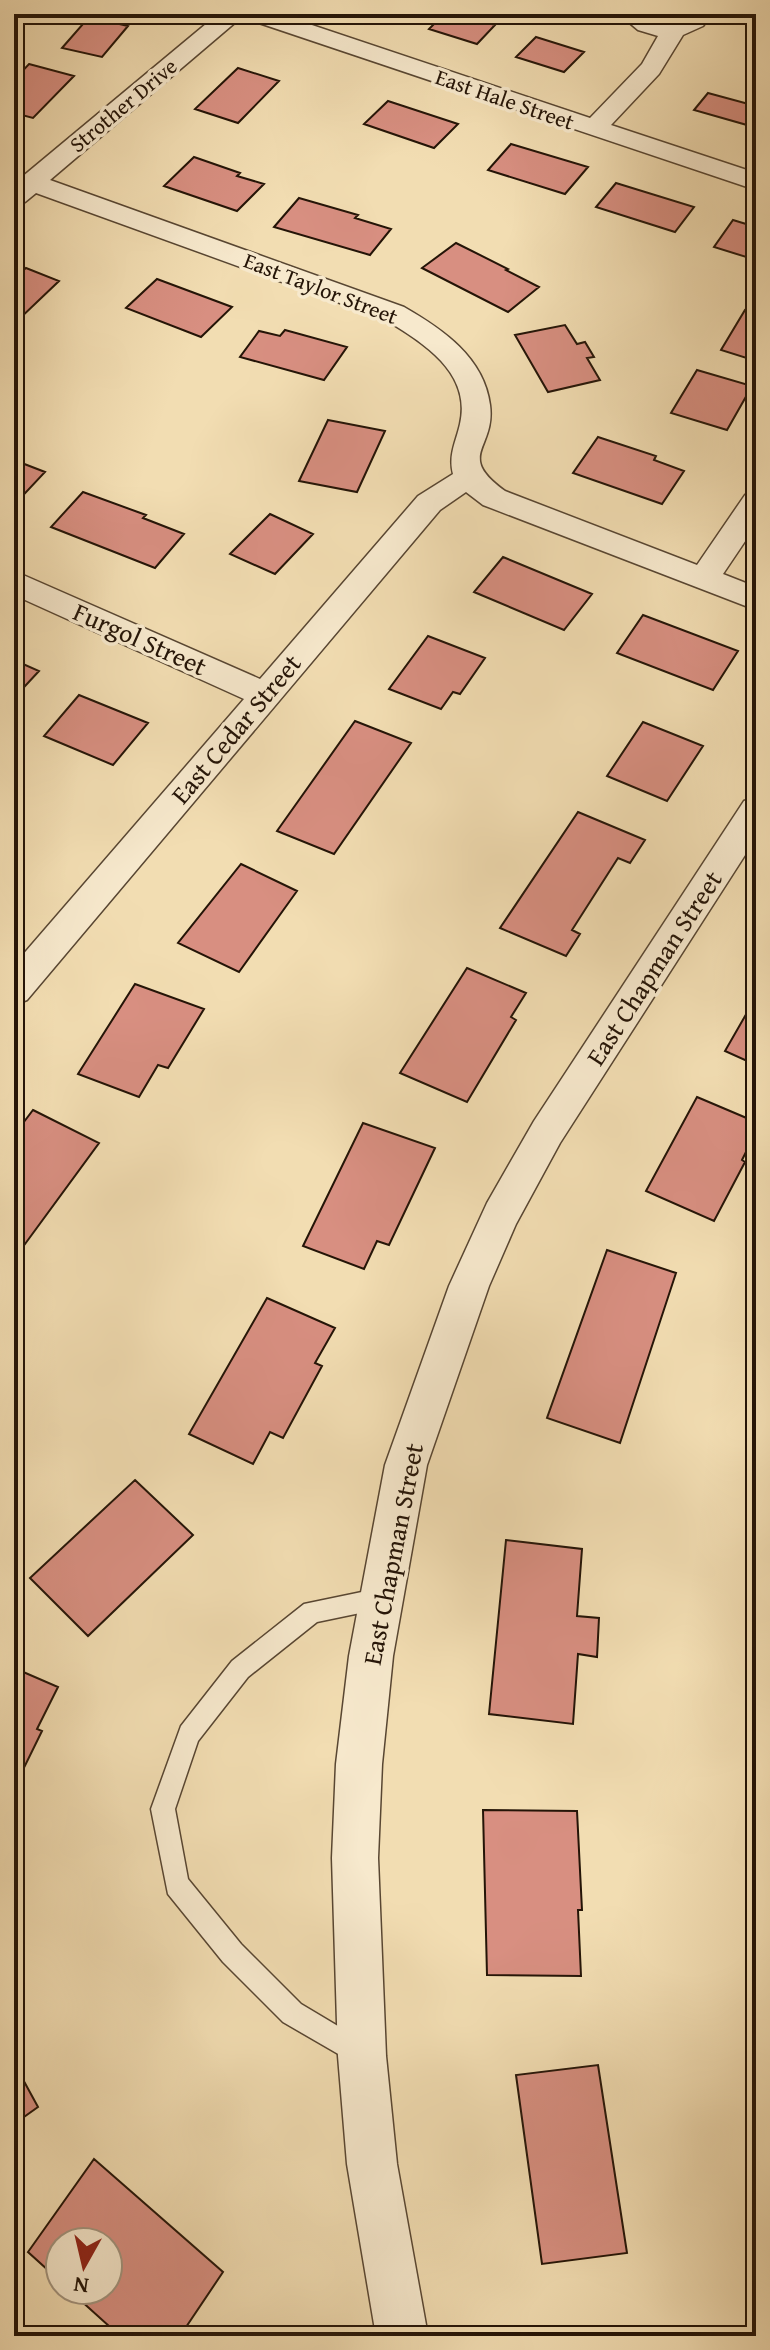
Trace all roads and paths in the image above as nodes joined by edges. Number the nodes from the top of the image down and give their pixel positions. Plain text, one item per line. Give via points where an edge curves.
1 (233, 14) edge
2 (255, 14) edge
3 (631, 14) edge
4 (700, 14) edge
5 (673, 29) junction
6 (593, 129) junction
7 (756, 182) edge
8 (23, 190) edge
9 (467, 478) junction
10 (756, 502) edge
11 (704, 578) junction
12 (14, 582) edge
13 (756, 599) edge
14 (265, 695) junction
15 (756, 810) edge
16 (14, 990) edge
17 (381, 1599) junction
18 (362, 2056) junction
19 (402, 2336) edge

1 - 8 street, Strother Drive
2 - 6 street, East Hale Street
3 - 5 street via 644,25
4 - 5 street via 689,26
5 - 6 street via 651,67
6 - 7 street, East Hale Street
8 - 9 street, East Taylor Street via 394,313 442,342 473,390 476,413 463,468
9 - 11 street via 494,498
9 - 14 street, East Cedar Street via 429,503
10 - 11 street
11 - 13 street
12 - 14 street, Furgol Street
14 - 16 street, East Cedar Street
15 - 17 street, East Chapman Street via 547,1132 501,1215 469,1286 406,1465
17 - 18 street, East Chapman Street via 359,1764 355,1842
17 - 18 lane via 312,1612 240,1669 189,1734 163,1809 177,1885 186,1897 292,2013
18 - 19 street, East Chapman Street via 372,2164

